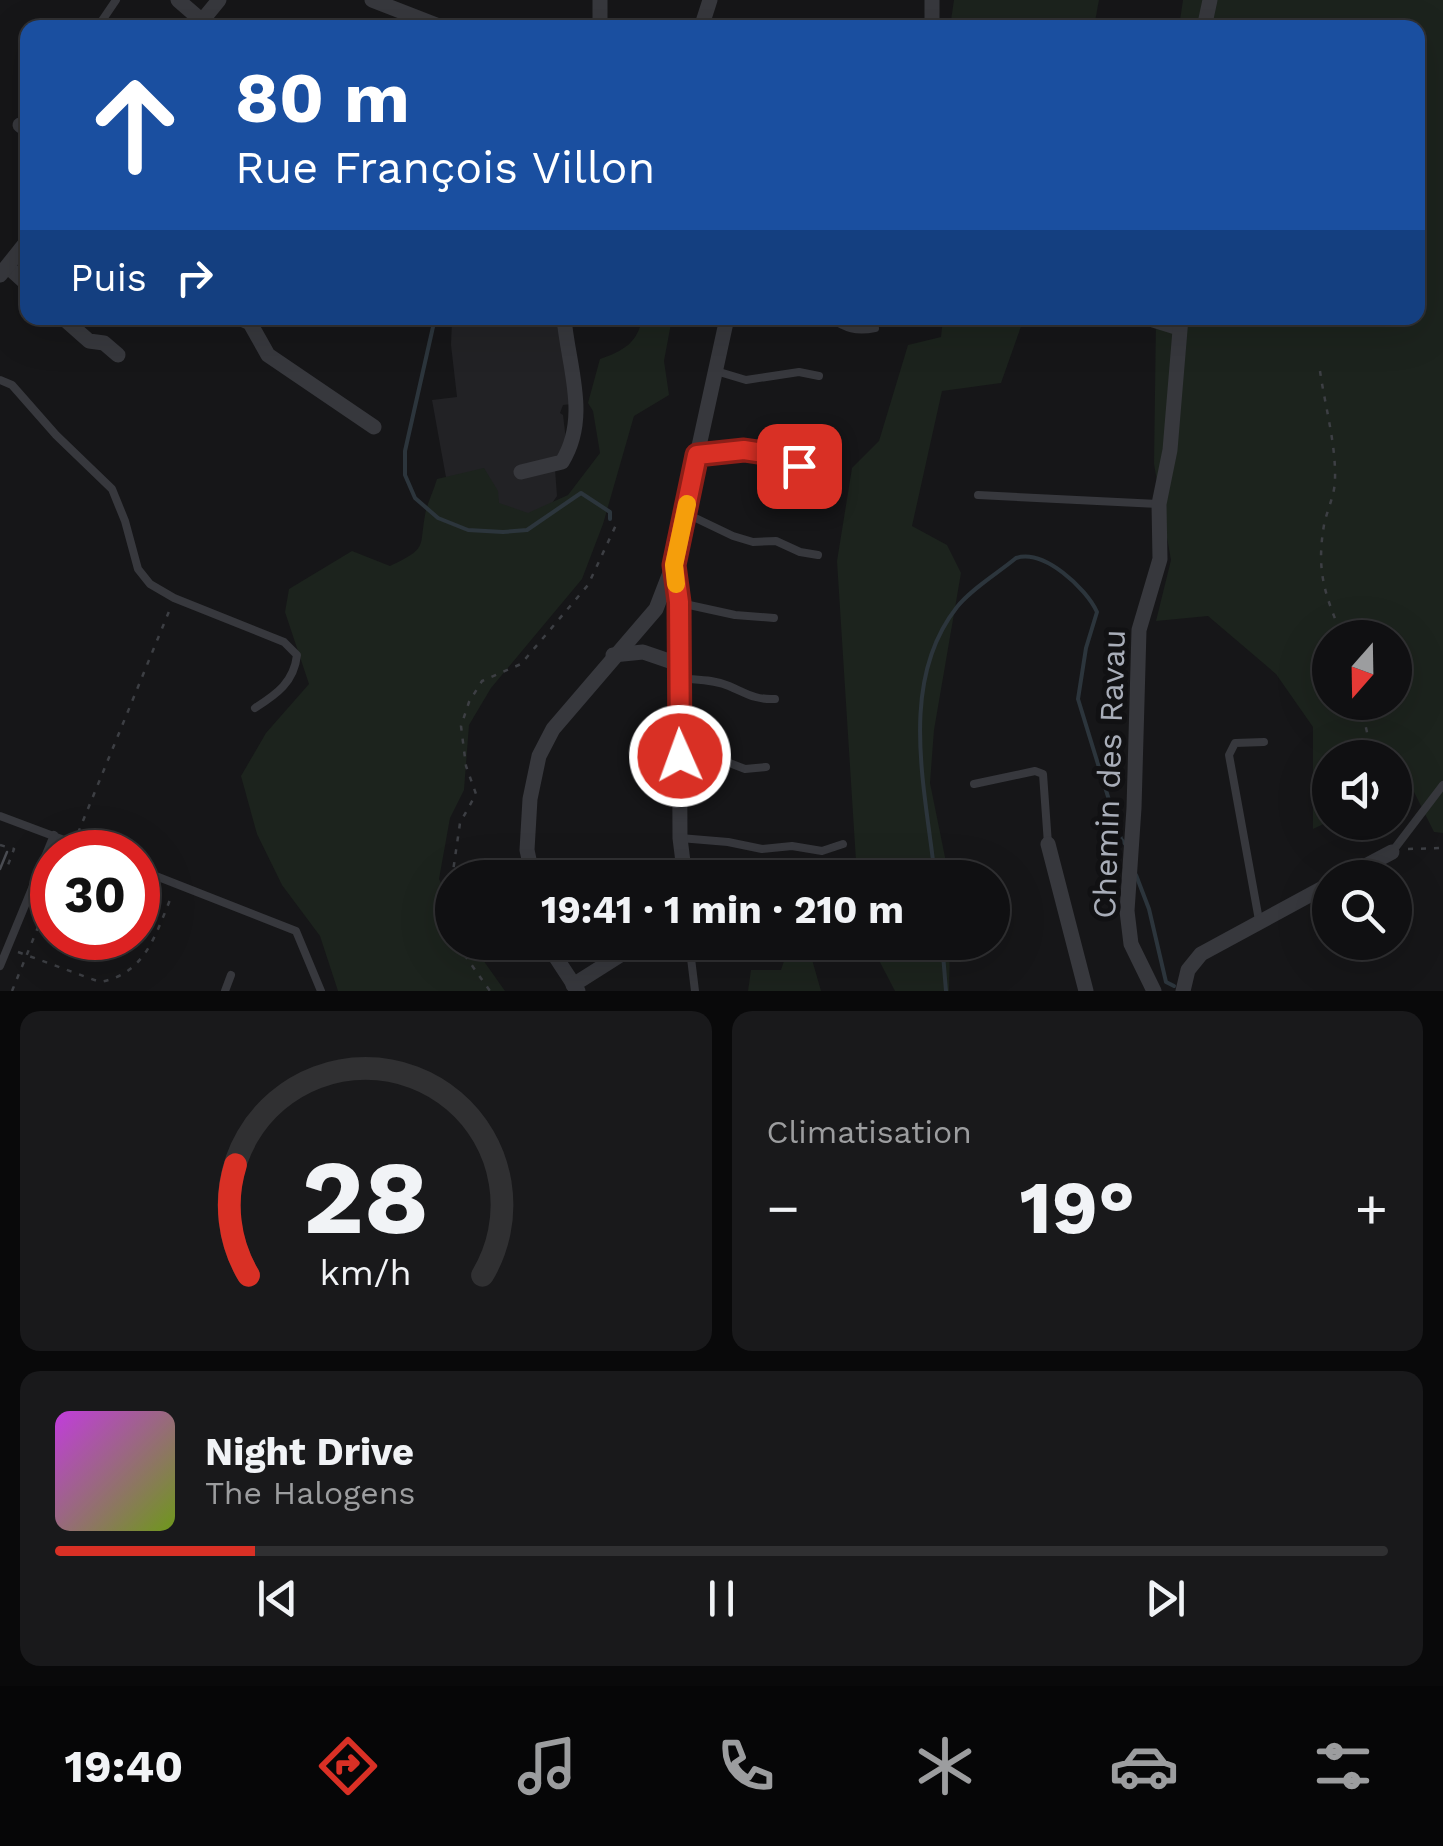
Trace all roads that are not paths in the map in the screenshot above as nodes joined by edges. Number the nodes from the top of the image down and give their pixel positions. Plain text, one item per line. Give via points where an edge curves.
1 (178, 0) edge
2 (220, 0) edge
3 (372, 0) edge
4 (198, 15) edge
5 (423, 20) edge
6 (20, 250) edge
7 (4, 271) edge
8 (71, 325) edge
9 (251, 325) edge
10 (565, 325) edge
11 (726, 325) edge
12 (840, 325) edge
13 (1180, 325) edge
14 (875, 328) dead end
15 (118, 355) dead end
16 (716, 371) junction
17 (819, 376) dead end
18 (0, 380) edge
19 (374, 427) dead end
20 (697, 455) junction
21 (799, 466) dead end
22 (520, 472) dead end
23 (978, 494) dead end
24 (1159, 504) junction
25 (686, 513) junction
26 (818, 555) dead end
27 (674, 565) junction
28 (679, 602) junction
29 (774, 618) dead end
30 (614, 655) junction
31 (678, 671) junction
32 (776, 699) dead end
33 (255, 708) dead end
34 (1264, 742) dead end
35 (680, 756) junction
36 (766, 766) dead end
37 (974, 784) dead end
38 (1443, 785) edge
39 (0, 816) edge
40 (38, 830) edge
41 (680, 838) junction
42 (842, 844) dead end
43 (1048, 844) joint
44 (1392, 852) joint
45 (530, 860) edge
46 (683, 860) edge
47 (1377, 860) edge
48 (160, 877) edge
49 (1312, 893) edge
50 (30, 894) edge
51 (1259, 921) junction
52 (0, 933) edge
53 (12, 938) junction
54 (3, 956) edge
55 (561, 960) edge
56 (616, 960) edge
57 (691, 960) edge
58 (231, 975) dead end
59 (576, 988) edge
60 (225, 991) edge
61 (321, 991) edge
62 (695, 991) edge
63 (1086, 991) edge
64 (1154, 991) edge
65 (1183, 991) edge

1 - 4 street
2 - 4 street
3 - 5 street
6 - 7 street
8 - 15 street
9 - 19 street via 268,355
10 - 22 street via 578,403 569,451 562,462
11 - 16 street
12 - 14 lane via 861,332
13 - 24 street, Chemin des Ravau
16 - 17 lane via 746,380 799,372
16 - 20 street
18 - 33 lane via 112,488 138,569 150,584 284,642 297,654 281,692
20 - 21 lane via 744,450
20 - 25 street
23 - 24 lane
24 - 64 street, Chemin des Ravau via 1160,559 1139,630 1127,911 1131,944
25 - 26 lane via 732,536
25 - 27 street
27 - 28 street
27 - 30 street via 656,608
28 - 29 lane
28 - 31 street
30 - 31 street via 643,652
30 - 45 street via 552,729 539,756 530,799
31 - 32 lane via 745,696
31 - 35 street
34 - 51 lane via 1234,743 1228,755
35 - 36 lane via 714,757 745,769
35 - 41 street
37 - 43 lane via 1042,774
38 - 44 lane
39 - 40 lane
41 - 42 lane via 822,852
41 - 46 street
43 - 63 street
44 - 47 street
48 - 61 lane via 296,930
49 - 51 street
50 - 53 lane
51 - 65 street via 1202,954 1188,970
52 - 53 lane
53 - 54 lane
55 - 59 street
56 - 59 street
57 - 62 lane
58 - 60 lane

